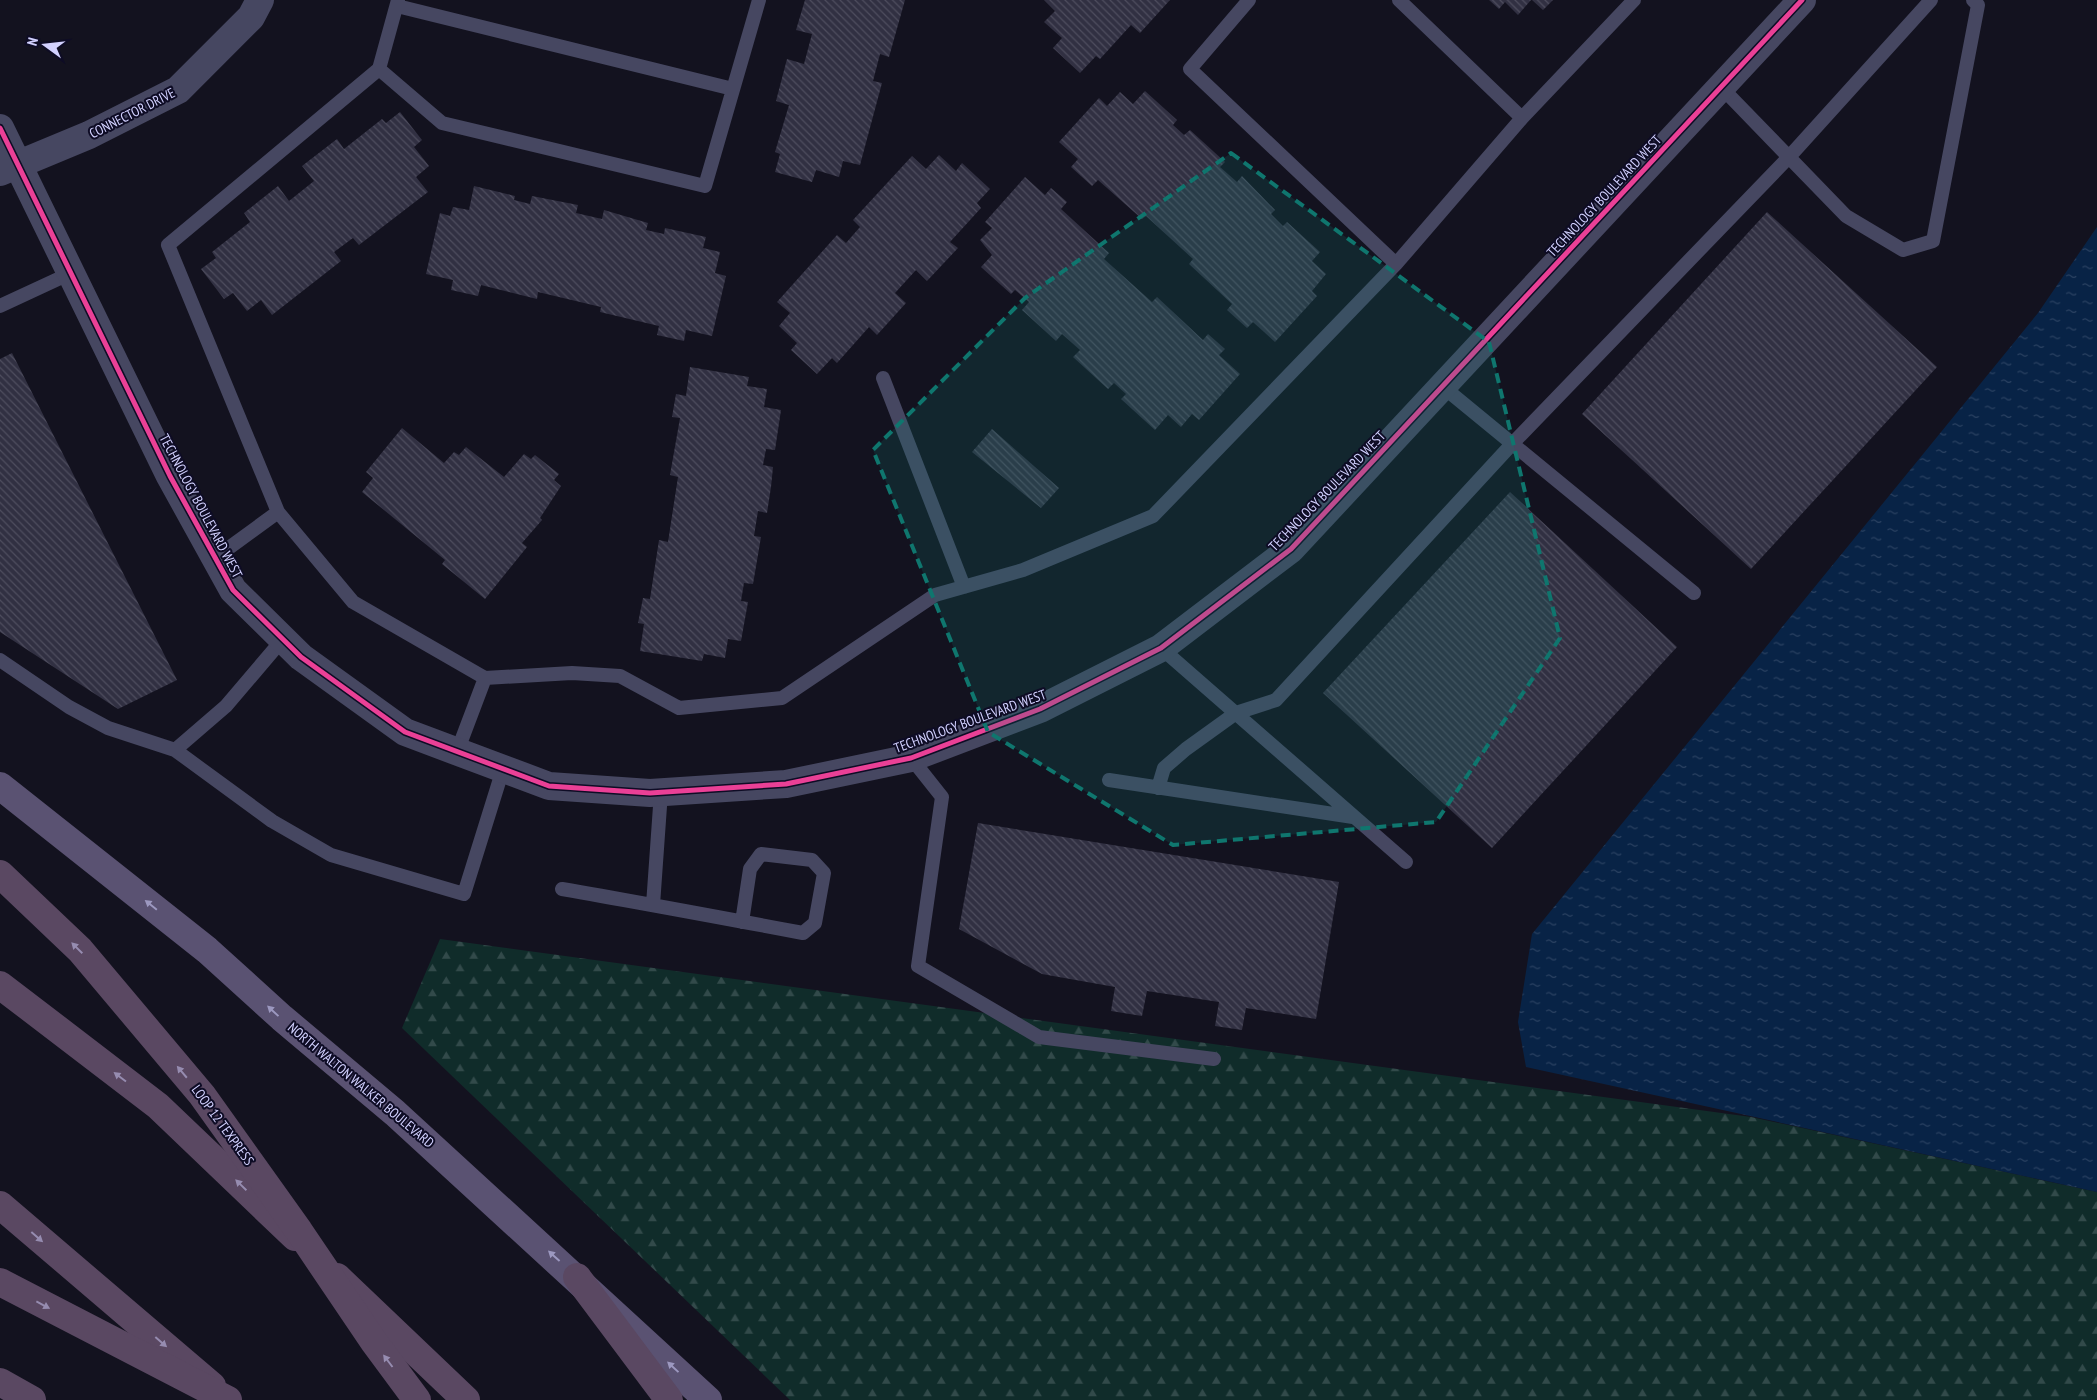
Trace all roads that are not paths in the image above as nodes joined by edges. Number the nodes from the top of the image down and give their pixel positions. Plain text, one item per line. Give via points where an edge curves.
1 (260, 0) edge
2 (759, 0) edge
3 (1249, 0) edge
4 (1399, 0) edge
5 (1634, 0) edge
6 (1802, 0) edge
7 (1931, 0) edge
8 (1973, 0) edge
9 (398, 3) edge
10 (379, 68) junction
11 (1721, 87) junction
12 (733, 89) junction
13 (1522, 118) junction
14 (0, 128) edge
15 (1789, 157) junction
16 (9, 167) edge
17 (1396, 264) junction
18 (71, 273) junction
19 (0, 306) edge
20 (883, 378) dead end
21 (1442, 386) junction
22 (1512, 444) junction
23 (278, 512) junction
24 (215, 558) junction
25 (964, 587) junction
26 (1694, 593) dead end
27 (283, 639) junction
28 (1161, 648) junction
29 (0, 660) edge
30 (485, 678) junction
31 (1236, 713) junction
32 (175, 750) junction
33 (457, 752) junction
34 (911, 758) junction
35 (503, 769) junction
36 (1109, 780) dead end
37 (0, 786) edge
38 (1158, 788) junction
39 (661, 792) junction
40 (1354, 817) junction
41 (1406, 862) dead end
42 (0, 874) edge
43 (562, 889) dead end
44 (653, 906) junction
45 (742, 922) junction
46 (0, 985) edge
47 (1214, 1059) dead end
48 (0, 1205) edge
49 (576, 1277) junction
50 (0, 1282) edge
51 (0, 1382) edge
52 (0, 1386) edge
53 (14, 1400) edge
54 (32, 1400) edge
55 (227, 1400) edge
56 (417, 1400) edge
57 (466, 1400) edge
58 (669, 1400) edge
59 (708, 1400) edge

1 - 16 street, CONNECTOR DRIVE via 250,16 178,90 89,136
2 - 12 lane
3 - 17 lane via 1190,69
4 - 13 lane
5 - 13 lane
6 - 11 street, TECHNOLOGY BOULEVARD WEST
7 - 15 lane
8 - 15 lane via 1978,5 1933,241 1903,250 1894,245 1846,216
9 - 10 lane
9 - 12 lane
10 - 12 lane via 442,124 705,186
10 - 23 lane via 168,245
11 - 15 lane
11 - 21 street, TECHNOLOGY BOULEVARD WEST
13 - 17 lane
14 - 16 street, TECHNOLOGY BOULEVARD WEST
15 - 22 lane
16 - 18 street, TECHNOLOGY BOULEVARD WEST
17 - 25 lane via 1153,516 1022,570
18 - 19 lane
18 - 24 street, TECHNOLOGY BOULEVARD WEST via 170,476
20 - 25 lane
21 - 22 lane
21 - 28 street, TECHNOLOGY BOULEVARD WEST via 1291,549
22 - 26 lane
22 - 31 lane via 1276,700
23 - 24 lane
23 - 30 lane via 353,602
24 - 27 street, TECHNOLOGY BOULEVARD WEST via 234,590
25 - 30 lane via 935,595 782,698 680,708 620,676 572,672
27 - 32 lane via 226,706
27 - 33 street, TECHNOLOGY BOULEVARD WEST via 301,657 405,732
28 - 31 lane
28 - 34 street, TECHNOLOGY BOULEVARD WEST via 1040,709
29 - 32 lane via 69,707 108,728
30 - 33 lane
31 - 38 lane via 1164,768
31 - 40 lane
32 - 35 lane via 272,821 331,855 464,894
33 - 35 street, TECHNOLOGY BOULEVARD WEST
34 - 39 street, TECHNOLOGY BOULEVARD WEST via 786,784
34 - 47 lane via 942,797 918,966 1039,1037
35 - 39 street, TECHNOLOGY BOULEVARD WEST via 549,786
36 - 38 lane
49 -> 37 main road, NORTH WALTON WALKER BOULEVARD via 395,1113 207,950
38 - 40 lane
39 - 44 lane
40 - 41 lane
56 -> 42 highway, LOOP 12 TEXPRESS, bridge via 202,1095 80,950
43 - 44 lane
44 - 45 lane
45 - 45 lane via 803,933 814,923 824,873 812,860 761,854 750,869
57 -> 46 highway via 158,1106
48 -> 55 highway
49 - 58 highway
59 -> 49 main road, NORTH WALTON WALKER BOULEVARD
50 -> 55 highway, bridge
51 - 54 highway
52 - 53 main road

